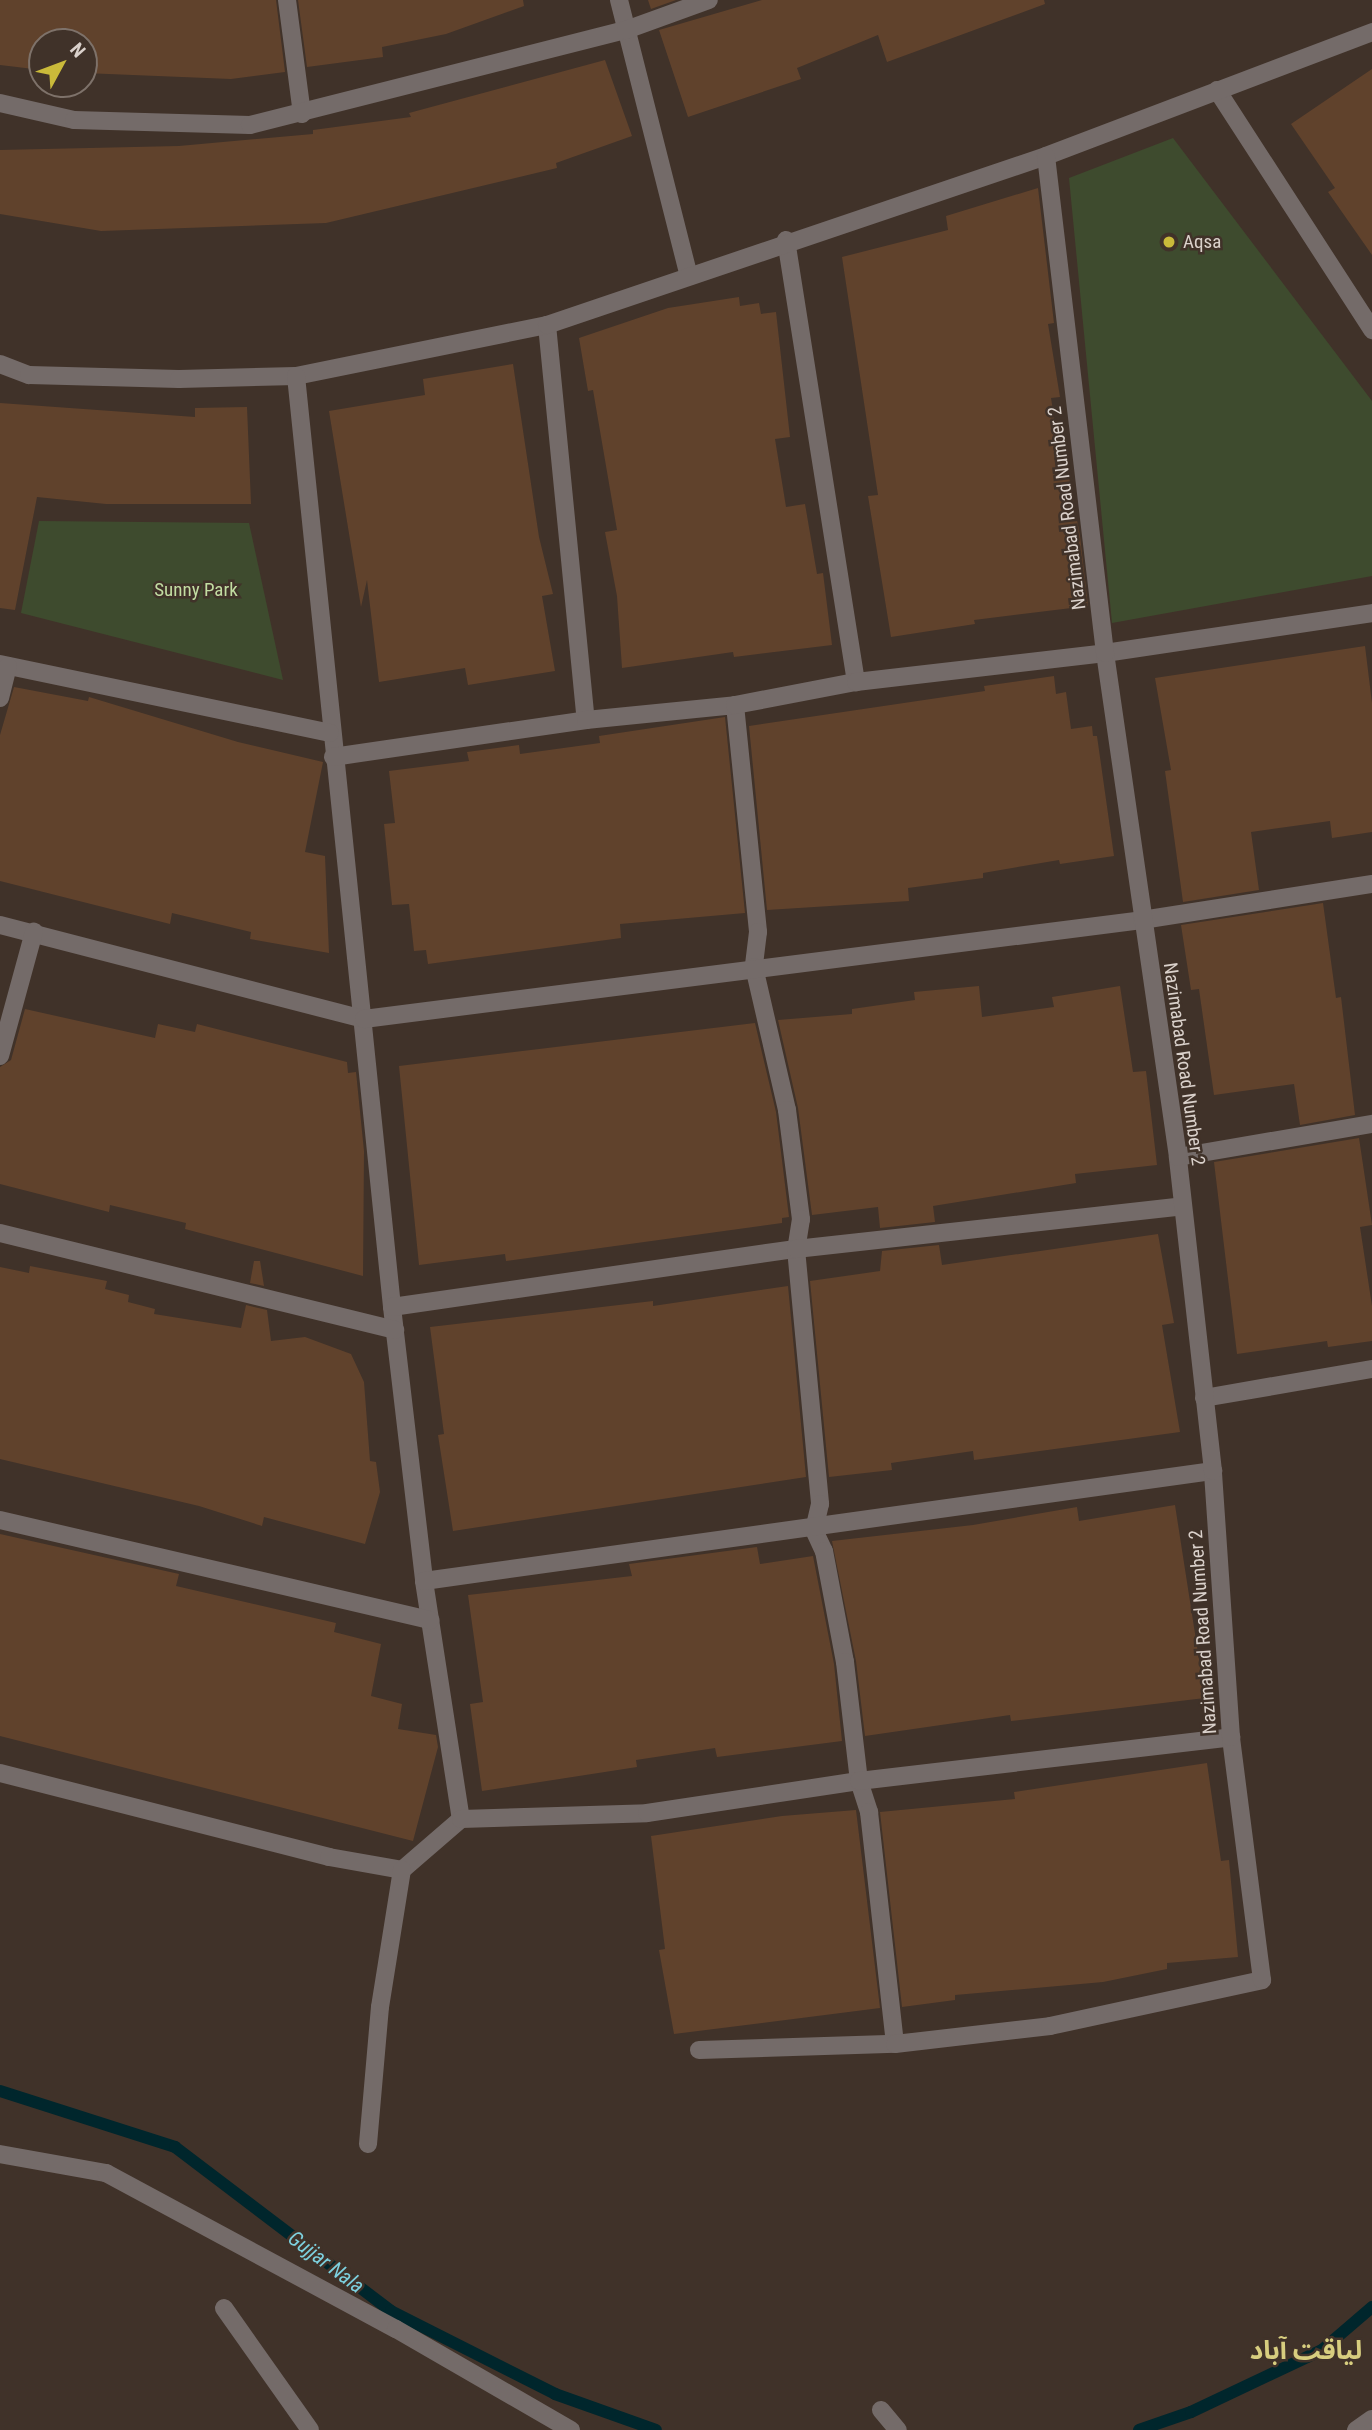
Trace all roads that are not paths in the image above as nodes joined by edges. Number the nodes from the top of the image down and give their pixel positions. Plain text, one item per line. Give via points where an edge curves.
1 (287, 0) edge
2 (619, 0) edge
3 (709, 0) edge
4 (626, 30) junction
5 (1372, 32) edge
6 (1217, 90) junction
7 (0, 103) edge
8 (302, 114) junction
9 (1046, 156) junction
10 (786, 240) junction
11 (688, 276) junction
12 (547, 325) junction
13 (1372, 330) edge
14 (0, 364) edge
15 (296, 376) junction
16 (1372, 613) edge
17 (1105, 653) junction
18 (4, 665) edge
19 (856, 682) junction
20 (0, 698) edge
21 (735, 705) junction
22 (586, 720) junction
23 (330, 733) junction
24 (333, 757) junction
25 (1372, 884) edge
26 (1142, 920) junction
27 (0, 925) edge
28 (34, 932) junction
29 (754, 967) junction
30 (363, 1019) junction
31 (0, 1056) edge
32 (1372, 1124) edge
33 (1178, 1157) junction
34 (1183, 1206) junction
35 (0, 1233) edge
36 (796, 1249) junction
37 (392, 1307) junction
38 (395, 1329) junction
39 (1372, 1368) edge
40 (1204, 1398) junction
41 (1213, 1471) junction
42 (0, 1521) edge
43 (814, 1530) junction
44 (424, 1581) junction
45 (431, 1620) junction
46 (1231, 1737) junction
47 (0, 1773) edge
48 (859, 1781) junction
49 (461, 1819) junction
50 (402, 1870) junction
51 (895, 2044) junction
52 (699, 2050) dead end
53 (368, 2144) dead end
54 (0, 2154) edge
55 (225, 2308) dead end
56 (881, 2410) dead end
57 (1372, 2419) edge
58 (310, 2430) edge
59 (571, 2430) edge
60 (898, 2430) edge
61 (1356, 2430) edge

1 - 8 street
2 - 4 street
3 - 4 street
4 - 8 street
4 - 11 street
5 - 6 street
6 - 9 street
6 - 13 street
7 - 8 street via 74,120 250,125
9 - 10 street
9 - 17 street, Nazimabad Road Number 2
10 - 11 street
10 - 19 street
11 - 12 street
12 - 15 street
12 - 22 street
14 - 15 street via 29,375
15 - 23 street
16 - 17 street
17 - 19 street
17 - 26 street, Nazimabad Road Number 2
18 - 20 street
18 - 23 street
19 - 21 street
21 - 22 street
21 - 29 street via 758,932
22 - 24 street
23 - 24 street
24 - 30 street
25 - 26 street
26 - 29 street
26 - 33 street, Nazimabad Road Number 2
27 - 28 street
28 - 30 street
28 - 31 street
29 - 30 street
29 - 36 street via 787,1110 802,1219
30 - 37 street
32 - 33 street
33 - 34 street, Nazimabad Road Number 2
34 - 36 street
34 - 40 street, Nazimabad Road Number 2
35 - 38 street
36 - 37 street
36 - 43 street via 820,1504
37 - 38 street
38 - 44 street
39 - 40 street
40 - 41 street, Nazimabad Road Number 2
41 - 43 street
41 - 46 street, Nazimabad Road Number 2
42 - 45 street
43 - 44 street
43 - 48 street via 824,1551 845,1662
44 - 45 street
45 - 49 street
46 - 48 street
46 - 51 street, Nazimabad Road Number 2 via 1262,1980 1050,2026
47 - 50 street via 329,1857
48 - 49 street via 647,1813
48 - 51 street via 869,1812
49 - 50 street
50 - 53 street via 380,2007
51 - 52 street
54 - 59 street via 106,2173 396,2329
55 - 58 street
56 - 60 street
57 - 61 street

